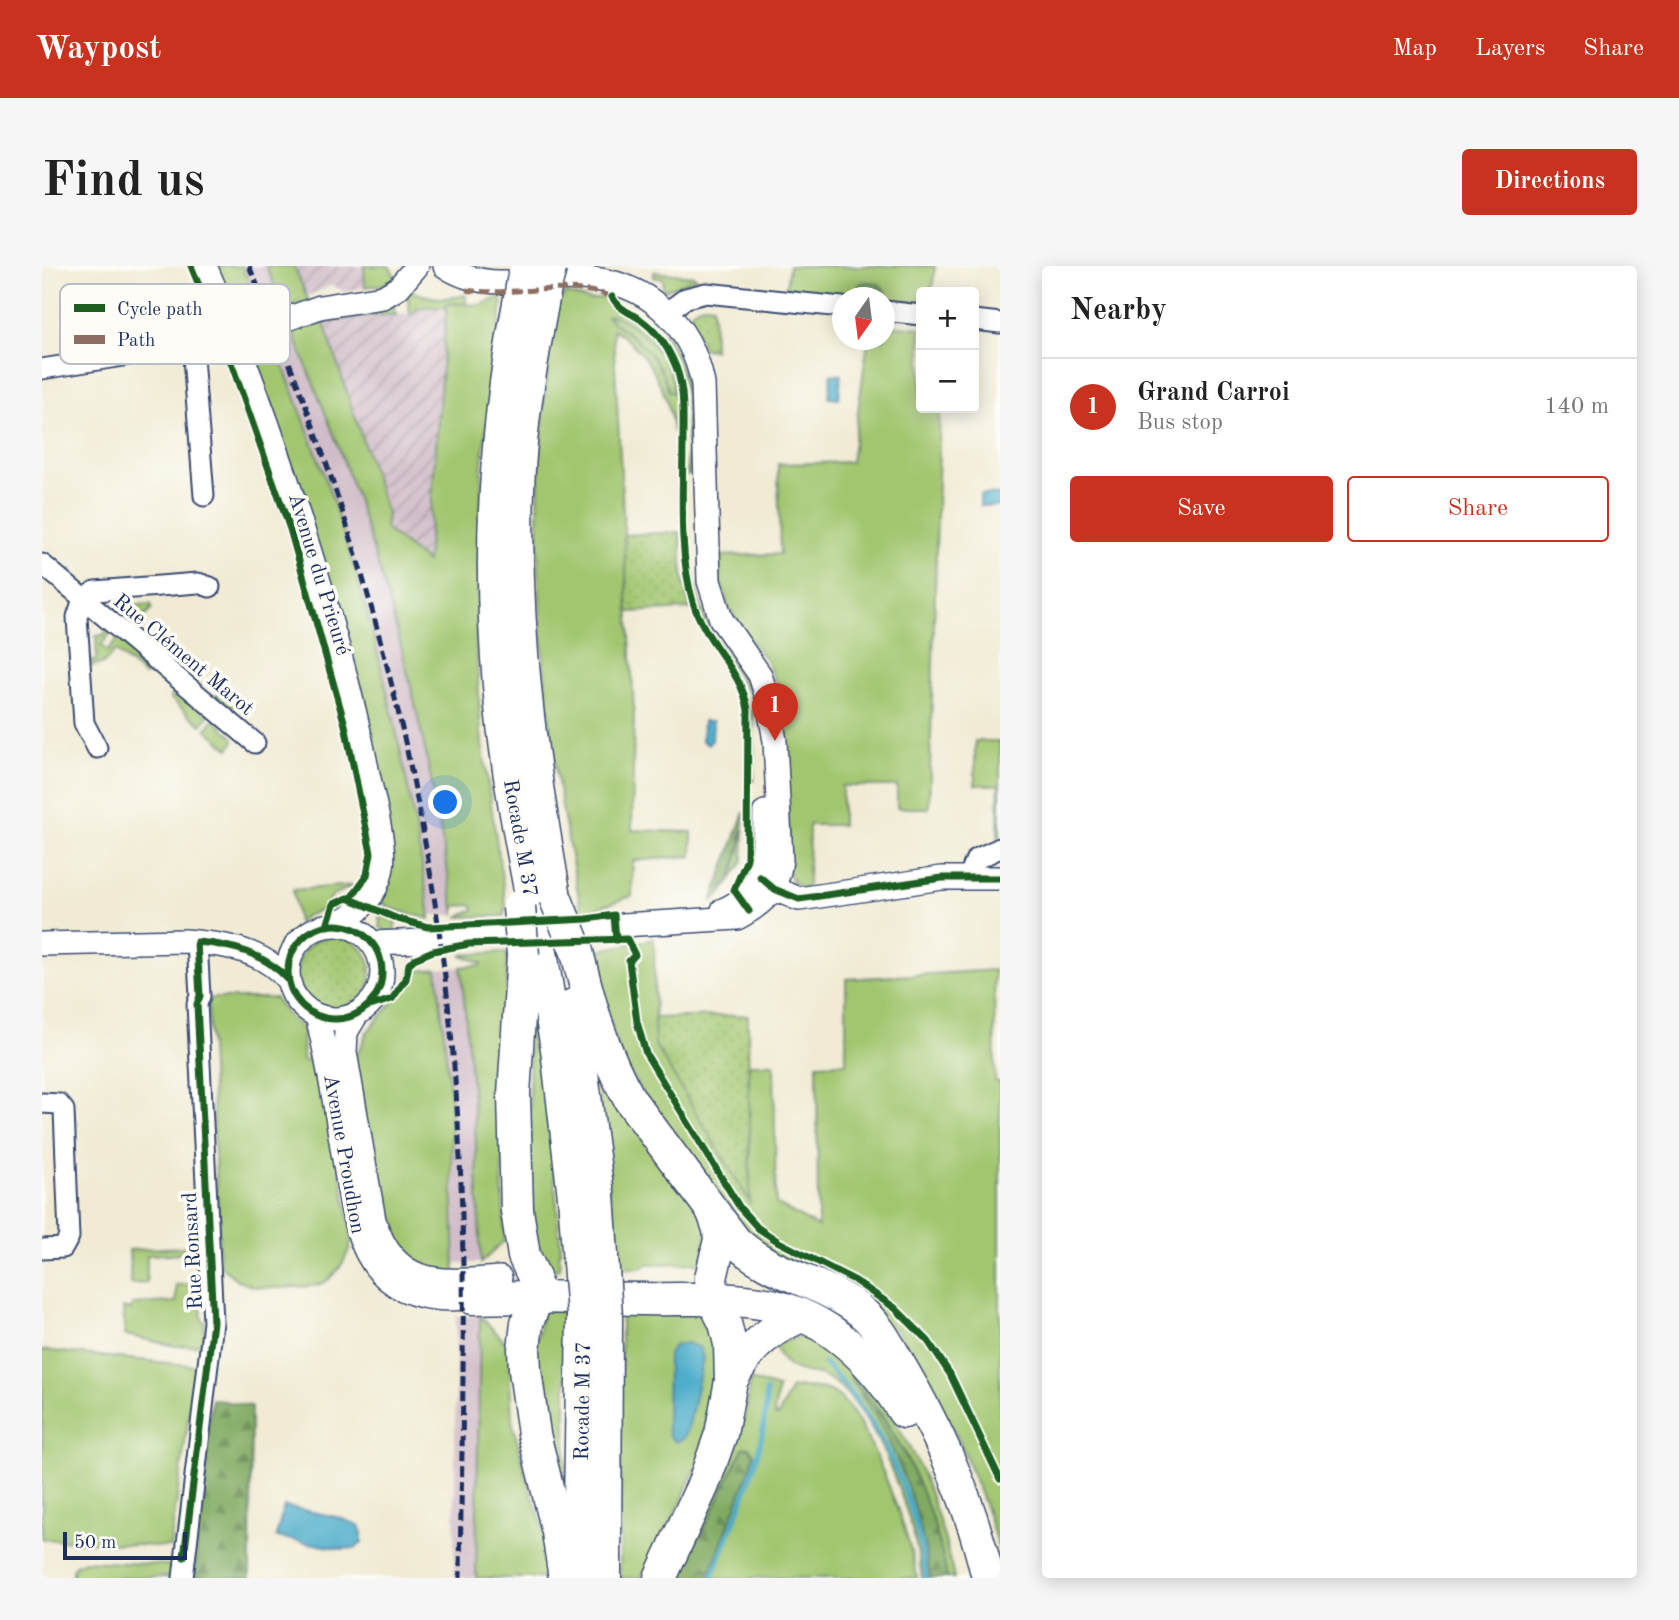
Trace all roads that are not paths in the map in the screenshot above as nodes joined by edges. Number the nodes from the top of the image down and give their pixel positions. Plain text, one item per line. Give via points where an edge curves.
1 (205, 266) edge
2 (417, 266) edge
3 (445, 266) edge
4 (536, 278) edge
5 (210, 284) edge
6 (832, 306) edge
7 (667, 312) junction
8 (895, 312) edge
9 (916, 314) edge
10 (290, 317) edge
11 (979, 321) edge
12 (1000, 323) edge
13 (73, 364) edge
14 (194, 364) edge
15 (236, 364) edge
16 (42, 369) edge
17 (204, 496) dead end
18 (42, 564) edge
19 (210, 587) dead end
20 (83, 599) junction
21 (255, 743) dead end
22 (97, 748) dead end
23 (997, 850) edge
24 (969, 876) junction
25 (996, 878) edge
26 (767, 883) junction
27 (536, 903) junction
28 (366, 905) junction
29 (332, 925) junction
30 (370, 941) junction
31 (426, 941) junction
32 (197, 942) junction
33 (298, 942) junction
34 (42, 944) edge
35 (250, 952) junction
36 (551, 953) junction
37 (288, 980) junction
38 (380, 985) junction
39 (357, 1014) junction
40 (317, 1016) junction
41 (42, 1103) edge
42 (517, 1210) junction
43 (714, 1215) junction
44 (42, 1249) edge
45 (500, 1278) junction
46 (536, 1287) junction
47 (712, 1289) junction
48 (472, 1297) junction
49 (595, 1315) junction
50 (801, 1316) junction
51 (524, 1349) junction
52 (899, 1363) junction
53 (731, 1381) junction
54 (183, 1578) edge
55 (565, 1578) edge
56 (579, 1578) edge
57 (605, 1578) edge
58 (660, 1578) edge
59 (968, 1578) edge
60 (988, 1578) edge

1 - 5 street, Avenue du Prieuré
2 - 10 street via 395,291 383,297 320,307
3 - 7 street via 492,282 603,281 628,289
4 - 27 highway, Rocade M 37 via 518,488 518,582
4 - 27 highway, Rocade M 37 via 502,404 494,544 504,737
6 - 7 street via 706,292 686,298
7 - 26 street via 689,342 703,384 711,590 726,628 760,675 768,700 775,741 781,860 779,876
8 - 9 street
11 - 12 street
13 - 16 street
14 - 17 street
15 - 28 street, Avenue du Prieuré via 279,454 340,653 362,743 382,860
18 - 20 street, Rue Clément Marot
19 - 20 street, Rue Clément Marot via 198,583 95,591
20 - 21 street, Rue Clément Marot
20 - 22 street, Rue Clément Marot via 77,617 84,723
23 - 24 street via 976,859
23 - 25 street via 991,864
24 - 25 street
24 - 26 street via 799,899
26 - 31 street via 760,903 737,918 459,935
27 - 36 highway, Rocade M 37, bridge
27 - 36 highway, bridge
28 - 29 street
28 - 30 street, Avenue du Prieuré
29 - 30 street via 350,927
29 - 33 street via 314,930
30 - 31 street
30 - 38 street via 381,960
31 - 38 street via 392,967
32 - 34 street
32 - 35 street
32 - 54 street, Rue Ronsard via 212,1332
33 - 35 street
33 - 37 street via 289,960
35 - 37 street
36 - 42 highway via 514,1083
36 - 43 highway via 630,1100
36 - 49 highway, Rocade M 37, bridge via 558,1063 586,1195
37 - 40 street via 300,1005
38 - 39 street via 371,1002
39 - 40 street via 341,1019
39 - 45 street, Avenue Proudhon via 346,1032 345,1052 374,1220 383,1242 404,1268 432,1280
40 - 48 street, Avenue Proudhon via 362,1247 382,1274 402,1288 436,1299
41 - 44 street via 55,1103 64,1110 69,1237 63,1248
42 - 45 highway via 512,1247
42 - 46 highway via 524,1256
43 - 47 highway via 720,1240
43 - 52 highway via 755,1259 820,1286 870,1319
45 - 46 highway
46 - 47 highway
46 - 48 highway
46 - 51 highway
47 - 50 highway
47 - 52 highway via 757,1280 813,1296 859,1324
47 - 53 highway via 730,1344
48 - 51 highway via 512,1323
49 - 56 highway, Rocade M 37
49 - 57 highway, Rocade M 37
50 - 53 highway via 765,1335
50 - 59 highway via 854,1348 892,1393 944,1496
51 - 55 highway via 530,1412
52 - 60 highway via 954,1468
53 - 58 highway via 721,1434 703,1485

